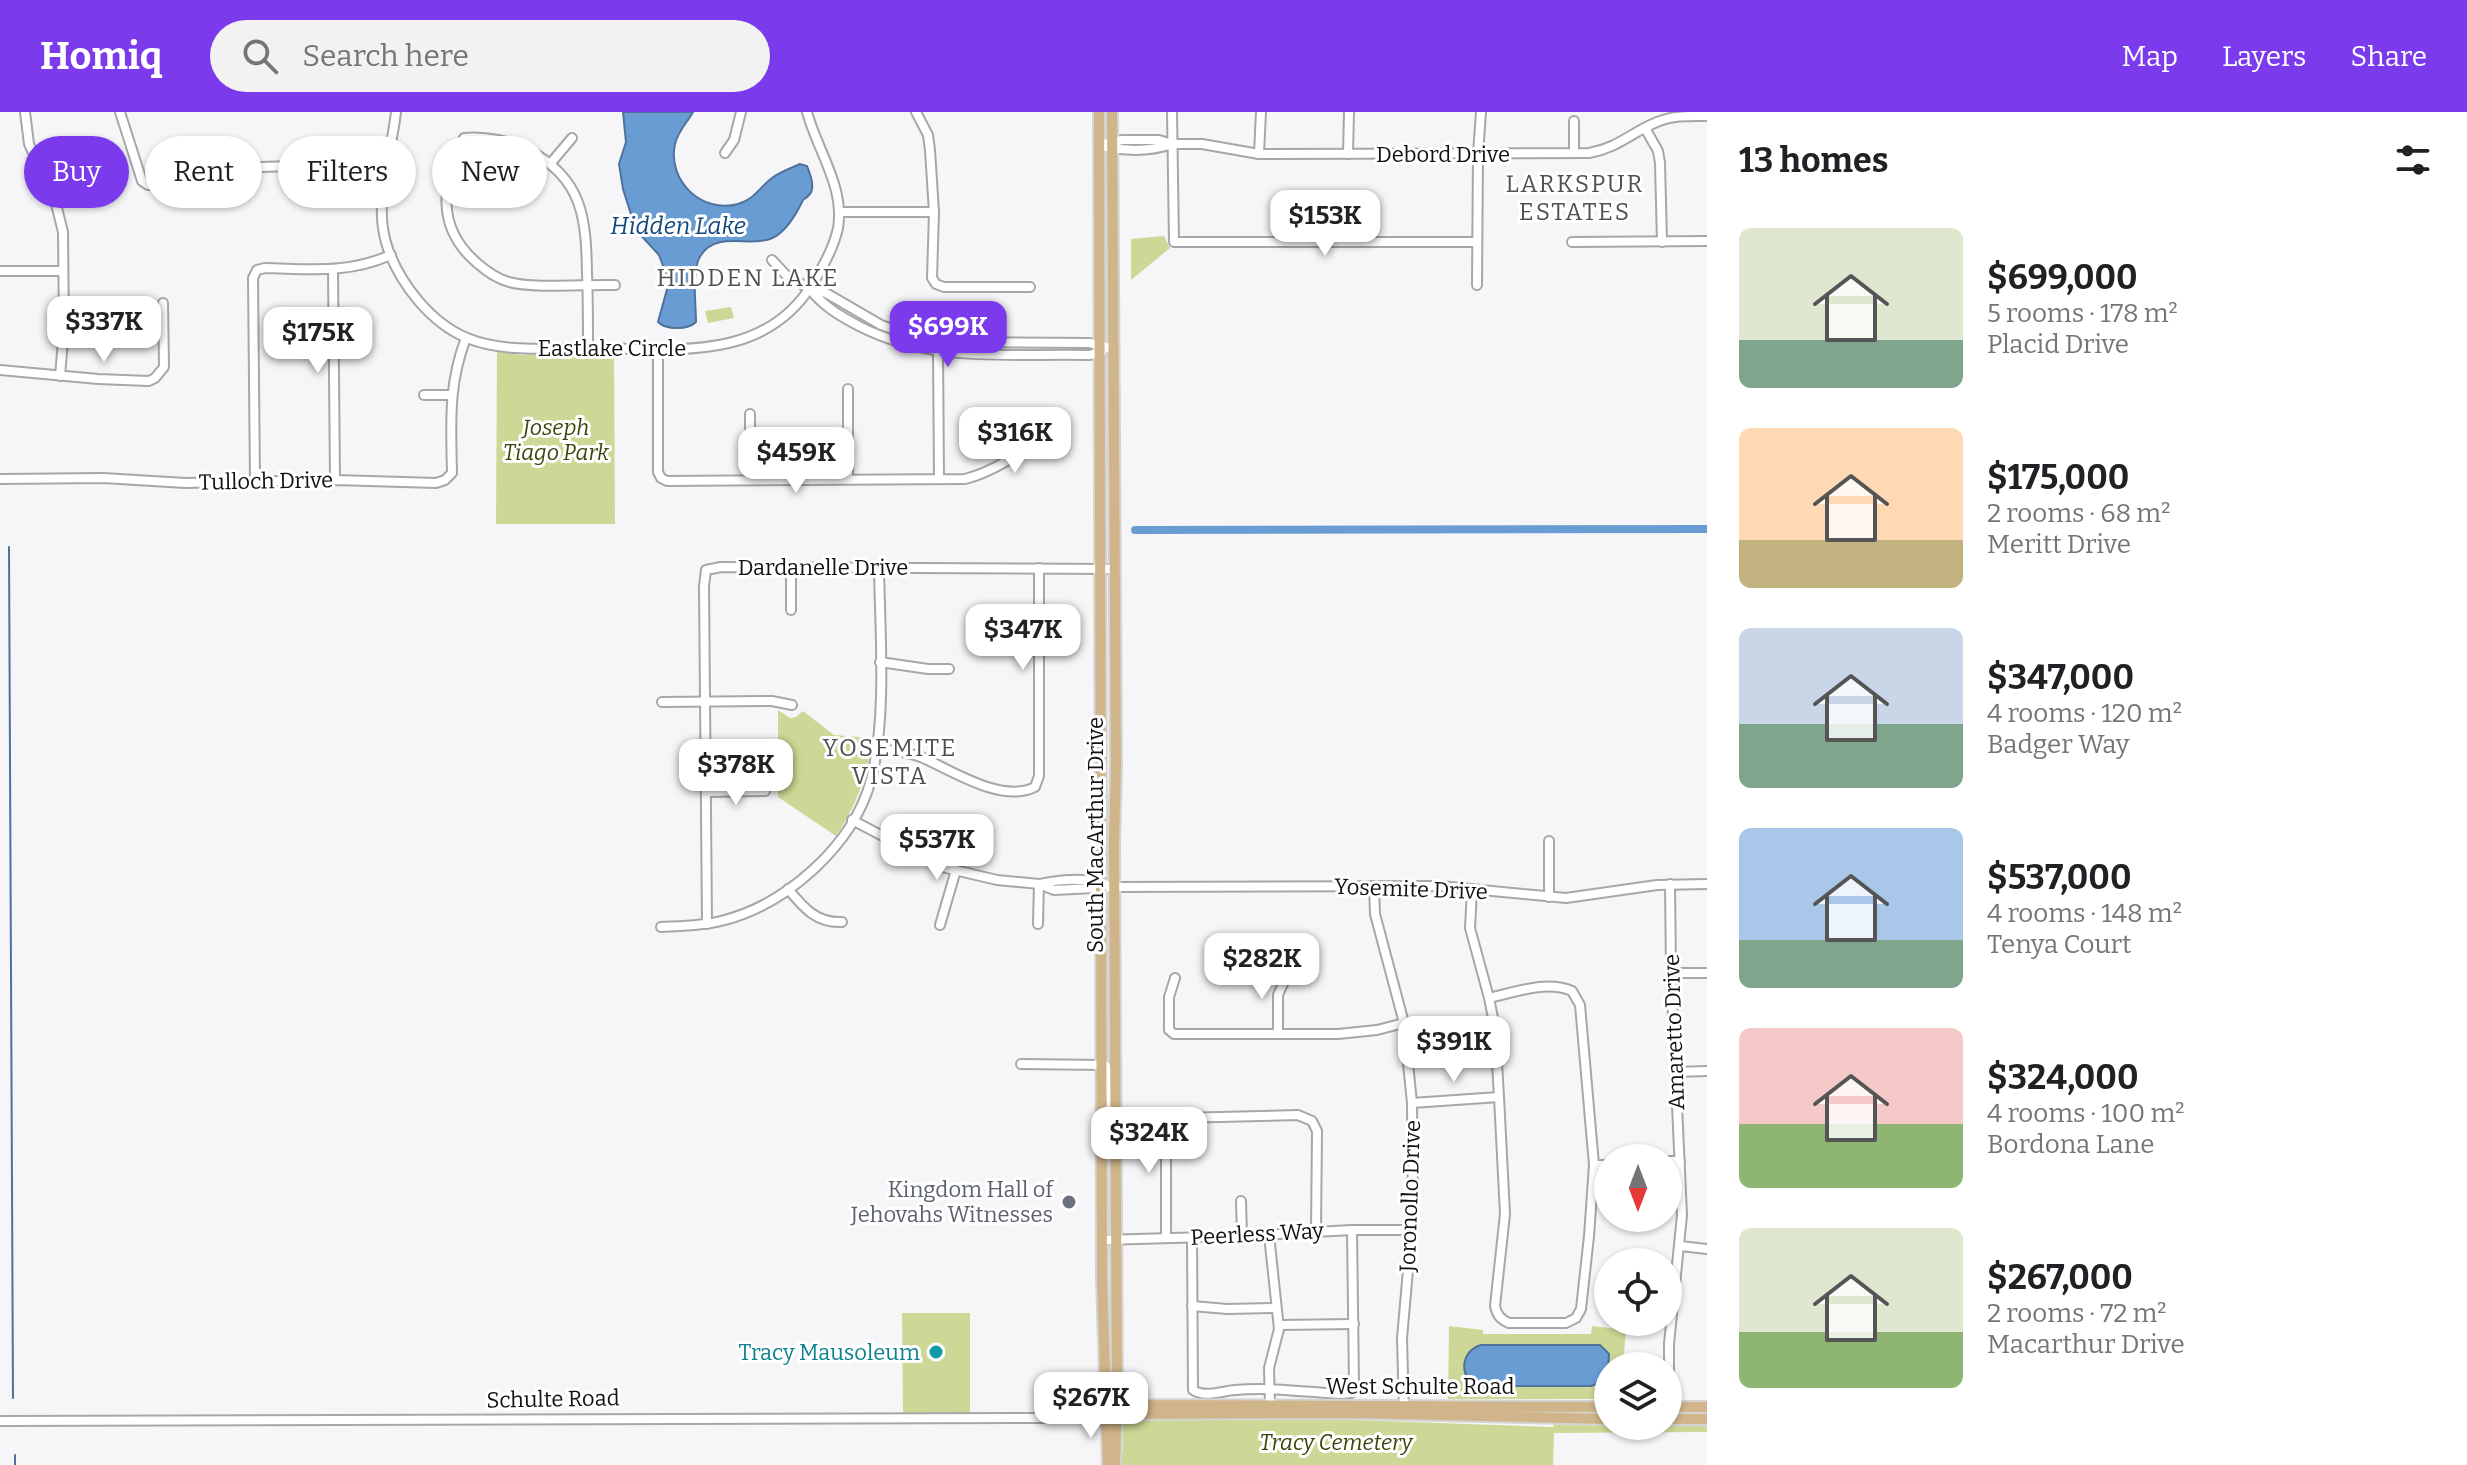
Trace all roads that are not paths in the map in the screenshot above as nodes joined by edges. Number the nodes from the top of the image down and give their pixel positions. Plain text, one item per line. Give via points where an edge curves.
1 (25, 112) edge
2 (120, 112) edge
3 (396, 112) edge
4 (741, 112) edge
5 (807, 112) edge
6 (916, 112) edge
7 (1099, 112) edge
8 (1112, 112) edge
9 (1172, 112) edge
10 (1261, 112) edge
11 (1349, 112) edge
12 (1481, 112) edge
13 (1707, 116) edge
14 (1574, 121) dead end
15 (1645, 128) junction
16 (394, 136) edge
17 (572, 138) dead end
18 (1172, 144) junction
19 (1099, 145) junction
20 (1113, 145) junction
21 (725, 153) dead end
22 (1574, 153) junction
23 (1259, 154) junction
24 (1348, 154) junction
25 (1478, 154) junction
26 (550, 164) junction
27 (278, 167) edge
28 (381, 208) edge
29 (839, 212) junction
30 (934, 212) junction
31 (1707, 241) edge
32 (1477, 242) junction
33 (1572, 242) dead end
34 (1662, 242) junction
35 (391, 255) junction
36 (772, 260) dead end
37 (333, 270) junction
38 (0, 271) edge
39 (63, 271) junction
40 (588, 284) junction
41 (615, 285) dead end
42 (1477, 285) dead end
43 (1030, 287) dead end
44 (810, 289) junction
45 (163, 303) dead end
46 (466, 338) junction
47 (936, 340) junction
48 (588, 348) junction
49 (658, 348) junction
50 (1100, 349) junction
51 (1114, 349) junction
52 (939, 353) junction
53 (0, 370) edge
54 (60, 376) junction
55 (848, 389) dead end
56 (424, 395) dead end
57 (451, 395) junction
58 (750, 414) dead end
59 (1035, 414) dead end
60 (0, 479) edge
61 (848, 479) junction
62 (939, 479) junction
63 (335, 480) junction
64 (750, 480) junction
65 (255, 481) junction
66 (791, 567) junction
67 (879, 567) junction
68 (1039, 568) junction
69 (1101, 569) junction
70 (1115, 569) junction
71 (791, 610) dead end
72 (880, 662) junction
73 (949, 669) dead end
74 (662, 702) dead end
75 (705, 702) junction
76 (792, 705) dead end
77 (877, 749) junction
78 (765, 791) dead end
79 (706, 792) junction
80 (852, 820) junction
81 (1549, 841) dead end
82 (956, 870) junction
83 (1039, 884) junction
84 (1670, 884) junction
85 (1707, 884) edge
86 (1100, 886) junction
87 (1374, 886) junction
88 (1114, 887) junction
89 (788, 889) junction
90 (1472, 890) junction
91 (1549, 897) junction
92 (842, 922) dead end
93 (707, 924) junction
94 (1038, 924) dead end
95 (940, 925) dead end
96 (661, 927) dead end
97 (1671, 973) junction
98 (1707, 973) edge
99 (1286, 977) dead end
100 (1175, 978) dead end
101 (1489, 998) junction
102 (1404, 1023) junction
103 (1278, 1033) junction
104 (1021, 1064) dead end
105 (1101, 1064) junction
106 (1707, 1071) edge
107 (1675, 1072) junction
108 (1499, 1097) junction
109 (1412, 1103) junction
110 (1115, 1123) junction
111 (1679, 1144) edge
112 (1594, 1165) joint
113 (1241, 1201) dead end
114 (1352, 1230) junction
115 (1412, 1230) junction
116 (1316, 1231) junction
117 (1681, 1232) edge
118 (1269, 1235) junction
119 (1242, 1236) junction
120 (1166, 1238) junction
121 (1192, 1238) junction
122 (1116, 1239) junction
123 (1102, 1240) junction
124 (1680, 1246) junction
125 (1707, 1249) edge
126 (1192, 1306) junction
127 (1276, 1308) junction
128 (1354, 1324) junction
129 (1279, 1325) junction
130 (1106, 1347) junction
131 (1670, 1352) edge
132 (1117, 1380) junction
133 (1269, 1390) junction
134 (1270, 1405) junction
135 (1232, 1406) junction
136 (1594, 1407) edge
137 (1707, 1407) edge
138 (1404, 1410) junction
139 (1682, 1411) edge
140 (1113, 1413) junction
141 (1329, 1413) joint
142 (1682, 1415) edge
143 (1081, 1417) junction
144 (1594, 1418) edge
145 (1707, 1419) edge
146 (0, 1421) edge
147 (1108, 1465) edge
148 (1115, 1465) edge

1 - 39 street via 29,144 60,215
2 - 27 street via 142,181 148,185 197,182 233,168
3 - 16 street, Eastlake Circle
4 - 21 street
5 - 29 street, Eastlake Circle
6 - 30 street via 928,135
7 - 19 main road, South MacArthur Drive
8 - 20 main road, South MacArthur Drive
9 - 18 street
10 - 23 street
11 - 24 street
12 - 25 street
13 - 15 street, Debord Drive via 1679,116
14 - 22 street
15 - 22 street, Debord Drive via 1612,148
15 - 34 street via 1660,163
17 - 26 street
18 - 20 street, Debord Drive via 1158,149
18 - 23 street, Debord Drive
18 - 32 street via 1174,242
19 - 20 street, Debord Drive
19 - 50 main road, South MacArthur Drive
20 - 51 main road, South MacArthur Drive
22 - 25 street, Debord Drive
23 - 24 street, Debord Drive
24 - 25 street, Debord Drive
25 - 32 street
26 - 40 street via 575,193 582,211
26 - 40 street via 513,143 464,138 447,181 449,222 470,256 508,282
28 - 35 street, Eastlake Circle
29 - 30 street
29 - 44 street, Eastlake Circle via 837,230
30 - 43 street via 931,274 936,284
31 - 34 street
32 - 42 street
33 - 34 street
35 - 37 street
35 - 46 street, Eastlake Circle via 417,298
36 - 44 street
37 - 63 street
37 - 65 street via 265,268 253,278
38 - 39 street
39 - 54 street
40 - 41 street
40 - 48 street
44 - 47 street via 881,325
44 - 49 street, Eastlake Circle via 782,319 752,337 706,348
44 - 52 street via 820,303 876,335
45 - 54 street via 164,367 155,378
46 - 48 street, Eastlake Circle via 510,347
46 - 57 street, Tulloch Drive
47 - 50 street via 1090,343
47 - 52 street
48 - 49 street, Eastlake Circle
49 - 64 street via 661,478
50 - 51 street
50 - 52 street via 1090,355
50 - 69 main road, South MacArthur Drive
51 - 70 main road, South MacArthur Drive
52 - 62 street
53 - 54 street
55 - 61 street
56 - 57 street
57 - 63 street, Tulloch Drive via 452,473 445,480
58 - 64 street
59 - 62 street via 1035,437 1012,458 980,476
60 - 65 street, Tulloch Drive
61 - 62 street
61 - 64 street
63 - 65 street, Tulloch Drive
66 - 67 street, Dardanelle Drive
66 - 71 street
66 - 75 street, Dardanelle Drive via 706,570
67 - 68 street, Dardanelle Drive
67 - 72 street
68 - 69 street, Dardanelle Drive
68 - 77 street via 1038,783 1030,790 996,789 918,756
69 - 70 street, Dardanelle Drive
69 - 86 main road, South MacArthur Drive
70 - 88 main road, South MacArthur Drive
72 - 73 street
72 - 77 street
74 - 75 street
75 - 76 street
75 - 79 street
77 - 80 street via 870,783
78 - 79 street
79 - 93 street
80 - 82 street, Yosemite Drive
80 - 89 street via 811,874
81 - 91 street
82 - 83 street, Yosemite Drive
82 - 95 street
83 - 86 street, Yosemite Drive via 1054,880
83 - 94 street
84 - 85 street, Yosemite Drive
84 - 91 street, Yosemite Drive
84 - 97 street, Amaretto Drive
86 - 88 street, Yosemite Drive
86 - 105 main road, South MacArthur Drive
87 - 88 street, Yosemite Drive
87 - 90 street, Yosemite Drive
87 - 102 street, Joronollo Drive via 1375,914
88 - 110 main road, South MacArthur Drive
89 - 92 street via 815,917
89 - 93 street via 760,907
90 - 91 street, Yosemite Drive
90 - 101 street via 1470,928
93 - 96 street
97 - 98 street
97 - 107 street, Amaretto Drive
99 - 103 street via 1278,995
100 - 103 street via 1169,997 1169,1030 1174,1034
101 - 108 street
101 - 112 street via 1539,987 1572,991 1580,1005
102 - 103 street via 1338,1034
102 - 109 street, Joronollo Drive
104 - 105 street
105 - 110 street via 1108,1070
105 - 123 main road, South MacArthur Drive
106 - 107 street
107 - 111 street, Amaretto Drive
108 - 109 street
108 - 112 street via 1505,1214 1496,1301 1502,1320 1566,1323 1576,1318
109 - 115 street, Joronollo Drive
110 - 122 main road, South MacArthur Drive
113 - 119 street
114 - 115 street, Peerless Way
114 - 116 street, Peerless Way
114 - 128 street
115 - 138 street, Joronollo Drive via 1402,1338
116 - 118 street, Peerless Way
116 - 120 street via 1317,1131 1312,1121 1298,1115 1177,1118 1166,1128
117 - 124 street, Amaretto Drive
118 - 119 street, Peerless Way
118 - 127 street
119 - 121 street, Peerless Way
120 - 121 street, Peerless Way
120 - 122 street, Peerless Way
121 - 126 street
122 - 123 street, Peerless Way
122 - 132 main road, South MacArthur Drive
123 - 130 main road, South MacArthur Drive
124 - 125 street
124 - 131 street, Amaretto Drive
126 - 127 street
126 - 133 street via 1193,1390
127 - 129 street
128 - 129 street
128 - 133 street via 1351,1393
129 - 133 street
130 - 140 main road, South MacArthur Drive
130 - 143 street via 1101,1399
132 - 135 main road via 1122,1395 1135,1404
132 - 140 main road, South MacArthur Drive
133 - 134 street
134 - 135 main road, West Schulte Road
134 - 138 main road, West Schulte Road
135 - 140 main road, Schulte Road
136 - 138 main road, West Schulte Road
137 - 139 main road
138 - 141 main road, West Schulte Road
138 - 144 main road, West Schulte Road
140 - 141 main road, Schulte Road
140 - 143 street, Schulte Road
140 - 147 main road
140 - 148 main road
142 - 145 main road
143 - 146 street, Schulte Road

